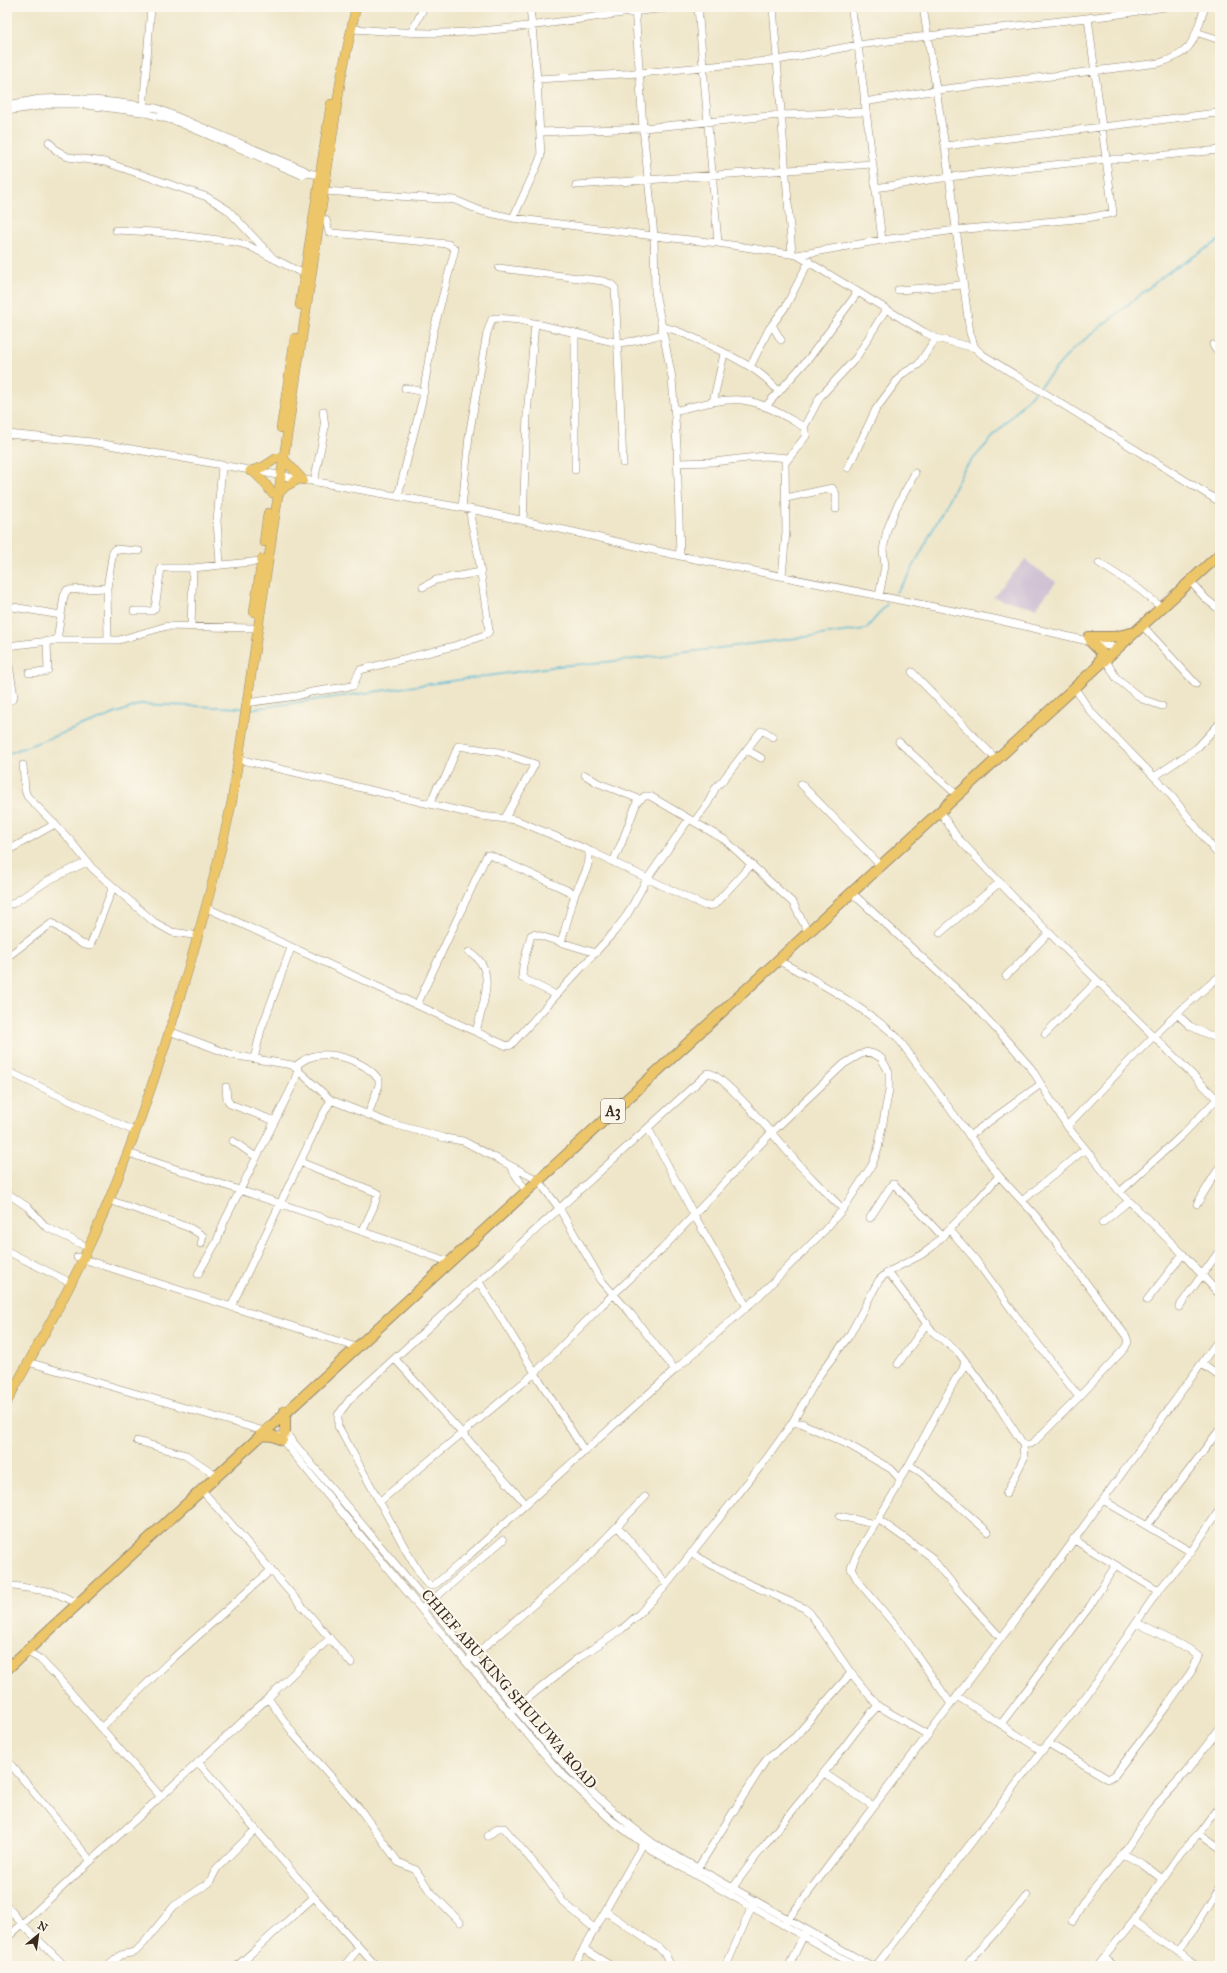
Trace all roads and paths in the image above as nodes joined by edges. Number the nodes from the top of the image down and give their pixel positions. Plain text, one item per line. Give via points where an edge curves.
1 (151, 7) edge
2 (351, 7) edge
3 (356, 7) edge
4 (424, 7) edge
5 (530, 7) edge
6 (678, 7) edge
7 (698, 7) edge
8 (773, 7) edge
9 (851, 7) edge
10 (923, 7) edge
11 (1165, 7) edge
12 (1205, 7) edge
13 (635, 9) edge
14 (1088, 18) junction
15 (531, 26) junction
16 (351, 29) junction
17 (1196, 32) junction
18 (411, 33) junction
19 (927, 36) junction
20 (1220, 40) edge
21 (858, 45) junction
22 (778, 60) junction
23 (703, 66) junction
24 (1094, 72) junction
25 (640, 73) junction
26 (537, 79) junction
27 (937, 90) junction
28 (864, 102) junction
29 (7, 105) edge
30 (143, 109) junction
31 (7, 111) edge
32 (865, 112) junction
33 (1217, 113) dead end
34 (781, 115) junction
35 (708, 121) junction
36 (1100, 126) junction
37 (643, 128) junction
38 (540, 132) junction
39 (49, 142) dead end
40 (945, 146) junction
41 (1220, 150) edge
42 (1105, 160) junction
43 (872, 164) junction
44 (785, 171) junction
45 (324, 175) junction
46 (714, 176) junction
47 (949, 177) junction
48 (648, 181) junction
49 (576, 185) dead end
50 (875, 188) junction
51 (325, 191) junction
52 (320, 218) junction
53 (513, 218) junction
54 (116, 230) dead end
55 (956, 230) junction
56 (654, 236) junction
57 (882, 240) junction
58 (718, 243) junction
59 (795, 254) junction
60 (273, 258) junction
61 (809, 261) junction
62 (499, 268) dead end
63 (308, 275) junction
64 (963, 285) junction
65 (898, 290) dead end
66 (858, 292) junction
67 (886, 309) junction
68 (535, 323) junction
69 (772, 325) junction
70 (662, 330) junction
71 (574, 334) junction
72 (936, 338) junction
73 (781, 340) dead end
74 (618, 343) junction
75 (1212, 346) dead end
76 (975, 348) junction
77 (724, 354) junction
78 (1220, 354) edge
79 (750, 367) junction
80 (405, 388) dead end
81 (424, 392) junction
82 (779, 392) junction
83 (713, 402) junction
84 (764, 407) junction
85 (323, 411) dead end
86 (674, 411) junction
87 (804, 427) junction
88 (7, 434) edge
89 (280, 458) junction
90 (788, 458) junction
91 (623, 463) dead end
92 (677, 463) junction
93 (222, 467) junction
94 (848, 468) dead end
95 (575, 470) dead end
96 (252, 472) junction
97 (915, 473) dead end
98 (277, 475) junction
99 (301, 480) junction
100 (314, 482) junction
101 (274, 494) junction
102 (398, 496) junction
103 (786, 498) junction
104 (1220, 502) edge
105 (462, 508) junction
106 (470, 509) junction
107 (836, 509) dead end
108 (523, 520) junction
109 (138, 551) dead end
110 (1220, 554) edge
111 (680, 556) junction
112 (261, 562) junction
113 (1099, 563) dead end
114 (220, 564) junction
115 (193, 568) junction
116 (481, 572) junction
117 (782, 576) junction
118 (1190, 581) junction
119 (423, 587) dead end
120 (107, 588) junction
121 (879, 596) junction
122 (7, 606) edge
123 (1161, 607) junction
124 (1220, 610) edge
125 (134, 611) dead end
126 (61, 616) junction
127 (191, 626) junction
128 (252, 628) junction
129 (1138, 628) junction
130 (57, 640) junction
131 (108, 640) junction
132 (1090, 640) junction
133 (47, 641) junction
134 (7, 646) edge
135 (1119, 646) junction
136 (7, 653) edge
137 (1105, 659) junction
138 (1096, 668) junction
139 (912, 672) dead end
140 (28, 673) dead end
141 (1196, 684) dead end
142 (1074, 687) junction
143 (7, 702) edge
144 (246, 703) junction
145 (1162, 706) dead end
146 (1220, 723) edge
147 (773, 737) dead end
148 (899, 742) dead end
149 (747, 750) junction
150 (238, 758) junction
151 (761, 758) dead end
152 (996, 759) junction
153 (24, 765) dead end
154 (585, 775) dead end
155 (1154, 777) junction
156 (801, 784) dead end
157 (957, 795) junction
158 (639, 799) junction
159 (430, 804) junction
160 (940, 811) junction
161 (505, 818) junction
162 (692, 821) junction
163 (54, 824) junction
164 (7, 851) edge
165 (1215, 851) dead end
166 (591, 853) junction
167 (87, 862) junction
168 (613, 862) junction
169 (752, 864) junction
170 (880, 865) junction
171 (647, 879) junction
172 (1000, 882) junction
173 (113, 886) junction
174 (851, 892) junction
175 (575, 894) junction
176 (12, 904) dead end
177 (207, 908) junction
178 (808, 932) junction
179 (940, 932) dead end
180 (1049, 933) junction
181 (193, 935) junction
182 (561, 943) junction
183 (291, 948) junction
184 (469, 952) dead end
185 (596, 953) junction
186 (11, 954) dead end
187 (777, 960) junction
188 (1006, 976) dead end
189 (1220, 976) edge
190 (1097, 981) junction
191 (556, 994) junction
192 (417, 1005) junction
193 (1177, 1014) junction
194 (170, 1031) junction
195 (476, 1032) junction
196 (1045, 1034) dead end
197 (1154, 1036) junction
198 (1220, 1040) edge
199 (254, 1059) junction
200 (296, 1068) junction
201 (7, 1071) edge
202 (304, 1076) junction
203 (296, 1078) junction
204 (1041, 1084) junction
205 (226, 1087) dead end
206 (331, 1100) junction
207 (1218, 1100) edge
208 (368, 1115) junction
209 (275, 1120) junction
210 (1067, 1126) junction
211 (648, 1128) junction
212 (133, 1131) junction
213 (772, 1132) junction
214 (969, 1136) junction
215 (233, 1141) dead end
216 (1085, 1148) junction
217 (128, 1153) junction
218 (256, 1157) junction
219 (300, 1162) junction
220 (510, 1166) junction
221 (1220, 1166) edge
222 (999, 1176) junction
223 (538, 1180) junction
224 (240, 1191) junction
225 (526, 1191) junction
226 (1120, 1192) junction
227 (7, 1193) edge
228 (109, 1200) junction
229 (1022, 1201) junction
230 (1129, 1201) junction
231 (280, 1204) junction
232 (1197, 1204) dead end
233 (559, 1208) junction
234 (844, 1209) junction
235 (694, 1215) junction
236 (870, 1218) dead end
237 (1102, 1223) dead end
238 (362, 1230) junction
239 (950, 1230) junction
240 (942, 1236) junction
241 (201, 1244) dead end
242 (83, 1245) junction
243 (1220, 1250) edge
244 (7, 1251) edge
245 (1183, 1254) junction
246 (80, 1258) junction
247 (449, 1262) junction
248 (888, 1272) junction
249 (198, 1274) dead end
250 (1202, 1275) junction
251 (65, 1280) junction
252 (478, 1282) junction
253 (613, 1295) junction
254 (1220, 1295) edge
255 (1147, 1300) dead end
256 (231, 1307) junction
257 (747, 1307) junction
258 (1179, 1307) dead end
259 (927, 1324) junction
260 (1220, 1338) edge
261 (356, 1347) junction
262 (396, 1359) junction
263 (898, 1364) dead end
264 (1202, 1364) junction
265 (24, 1365) junction
266 (967, 1369) junction
267 (675, 1370) junction
268 (534, 1373) junction
269 (1220, 1377) edge
270 (7, 1392) edge
271 (1079, 1397) junction
272 (7, 1402) edge
273 (286, 1411) junction
274 (797, 1414) junction
275 (792, 1423) junction
276 (801, 1423) junction
277 (267, 1428) junction
278 (1220, 1429) edge
279 (462, 1434) junction
280 (283, 1436) junction
281 (137, 1441) dead end
282 (1023, 1444) junction
283 (585, 1452) junction
284 (909, 1465) junction
285 (891, 1469) junction
286 (904, 1472) junction
287 (216, 1475) junction
288 (900, 1479) junction
289 (201, 1489) junction
290 (1006, 1494) dead end
291 (645, 1497) dead end
292 (1104, 1500) junction
293 (379, 1502) junction
294 (526, 1504) junction
295 (1220, 1509) edge
296 (840, 1516) dead end
297 (876, 1522) junction
298 (1147, 1526) junction
299 (618, 1527) junction
300 (988, 1532) dead end
301 (503, 1540) dead end
302 (1073, 1540) junction
303 (1191, 1552) junction
304 (691, 1553) junction
305 (1115, 1566) junction
306 (271, 1570) junction
307 (7, 1584) edge
308 (667, 1584) junction
309 (1158, 1591) junction
310 (78, 1603) junction
311 (428, 1604) junction
312 (422, 1609) junction
313 (1137, 1623) junction
314 (330, 1638) junction
315 (1001, 1638) junction
316 (34, 1643) junction
317 (26, 1651) junction
318 (40, 1659) junction
319 (470, 1659) junction
320 (351, 1663) dead end
321 (7, 1669) edge
322 (851, 1673) junction
323 (957, 1696) junction
324 (268, 1698) junction
325 (951, 1704) junction
326 (878, 1706) junction
327 (513, 1710) junction
328 (1001, 1724) junction
329 (102, 1727) junction
330 (1220, 1728) edge
331 (928, 1735) junction
332 (1048, 1743) junction
333 (1042, 1751) junction
334 (7, 1760) edge
335 (198, 1762) junction
336 (824, 1773) junction
337 (160, 1796) junction
338 (1220, 1805) edge
339 (873, 1806) junction
340 (256, 1829) junction
341 (1199, 1834) junction
342 (488, 1836) dead end
343 (643, 1844) junction
344 (1220, 1848) edge
345 (1123, 1854) junction
346 (91, 1861) junction
347 (696, 1871) junction
348 (1162, 1880) junction
349 (1220, 1887) edge
350 (731, 1891) junction
351 (1027, 1895) dead end
352 (314, 1897) junction
353 (753, 1904) junction
354 (7, 1906) edge
355 (605, 1911) junction
356 (460, 1922) dead end
357 (786, 1922) junction
358 (1072, 1922) dead end
359 (1133, 1922) junction
360 (23, 1925) junction
361 (595, 1929) junction
362 (804, 1933) junction
363 (7, 1938) edge
364 (359, 1948) junction
365 (584, 1949) junction
366 (1176, 1952) junction
367 (1103, 1958) junction
368 (856, 1964) edge
369 (65, 1966) edge
370 (108, 1966) edge
371 (237, 1966) edge
372 (344, 1966) edge
373 (376, 1966) edge
374 (574, 1966) edge
375 (611, 1966) edge
376 (671, 1966) edge
377 (726, 1966) edge
378 (789, 1966) edge
379 (871, 1966) edge
380 (876, 1966) edge
381 (966, 1966) edge
382 (1097, 1966) edge
383 (1114, 1966) edge
384 (1197, 1966) edge

1 - 30 street
2 - 45 main road via 336,70
3 - 16 main road
4 - 18 street
5 - 15 street
6 - 13 street
7 - 23 street
8 - 22 street
9 - 21 street
10 - 19 street
11 - 14 street
12 - 17 street
13 - 15 street
13 - 25 street
14 - 19 street
14 - 24 street
15 - 18 street via 465,33
15 - 26 street
16 - 18 street
16 - 45 main road
17 - 20 street
17 - 24 street via 1188,49 1175,58 1144,66
19 - 21 street
19 - 27 street
21 - 22 street
21 - 28 street
22 - 23 street
22 - 34 street
23 - 25 street
23 - 35 street
24 - 27 street
24 - 36 street
25 - 26 street
25 - 37 street
26 - 38 street
27 - 28 street
27 - 40 street
28 - 32 street
29 - 30 street via 58,98
30 - 31 street via 52,104
30 - 45 street via 175,115 308,173
32 - 34 street
32 - 43 street
33 - 36 street
34 - 35 street
34 - 44 street
35 - 37 street
35 - 46 street
36 - 40 street
36 - 42 street
37 - 38 street
37 - 48 street
38 - 53 street via 539,161
39 - 60 street via 68,157 105,162 211,199 228,210
40 - 47 street
41 - 42 street
42 - 47 street
42 - 55 street via 1114,210 1111,214 1053,222
43 - 44 street
43 - 50 street
44 - 46 street
44 - 59 street
45 - 51 main road
45 - 63 main road
46 - 48 street
46 - 58 street
47 - 50 street
47 - 55 street
48 - 49 street
48 - 56 street
50 - 57 street
51 - 52 main road
51 - 53 street via 459,201 481,211
52 - 63 main road
52 - 81 street via 326,220 329,232 333,233 448,244 454,247 455,253 433,333
53 - 56 street
54 - 60 street via 235,242
55 - 57 street
55 - 64 street
56 - 58 street
56 - 70 street via 655,292
57 - 59 street
58 - 59 street
59 - 61 street
60 - 63 street
61 - 66 street
61 - 69 street via 786,306
62 - 74 street via 564,275 611,284 615,288
63 - 89 main road
64 - 65 street
64 - 76 street via 970,333
66 - 67 street
66 - 82 street via 810,357
67 - 72 street
67 - 87 street via 856,358 820,397
68 - 71 street
68 - 105 street via 496,318 489,324 469,436
68 - 108 street
69 - 73 street
69 - 79 street
70 - 74 street via 635,341
70 - 77 street via 674,329
70 - 86 street via 672,378
71 - 74 street
71 - 95 street
72 - 76 street
72 - 94 street via 918,366 902,374 876,408
74 - 91 street
75 - 78 street
76 - 104 street via 1082,418
77 - 79 street
77 - 83 street
79 - 82 street
80 - 81 street
81 - 102 street
82 - 84 street
83 - 84 street via 741,400
83 - 86 street
84 - 87 street
85 - 100 street via 325,427
86 - 92 street
87 - 90 street via 806,436
88 - 93 street via 92,442
89 - 96 main road
89 - 98 main road
89 - 99 main road
90 - 92 street via 765,456
90 - 103 street via 785,463
92 - 111 street
93 - 96 street
93 - 114 street via 217,521
96 - 98 street
96 - 101 main road
97 - 121 street via 887,530
98 - 99 street
98 - 101 main road
99 - 100 street
99 - 101 main road
100 - 102 street
101 - 112 main road
101 - 144 main road
102 - 105 street
103 - 107 street via 832,488 836,494
103 - 117 street
105 - 106 street
106 - 108 street
106 - 116 street
108 - 111 street
109 - 120 street via 113,551
110 - 118 highway, A3
111 - 117 street
112 - 114 street
112 - 128 main road
113 - 123 street
114 - 115 street
115 - 125 street via 160,568 155,608 152,611
115 - 127 street
116 - 119 street via 436,580
116 - 144 street via 489,630 486,634 450,647 360,670 353,686
117 - 121 street
118 - 123 highway, A3
118 - 124 street
120 - 126 street via 67,590
120 - 131 street
121 - 132 street
122 - 126 street
123 - 129 highway, A3
126 - 130 street
127 - 128 street
127 - 131 street via 168,626 119,640
128 - 181 main road via 227,796
129 - 132 highway via 1118,636
129 - 135 highway, A3
129 - 141 street
130 - 131 street
130 - 133 street
132 - 135 street
132 - 138 highway via 1102,653
133 - 134 street
133 - 140 street via 48,670
135 - 137 highway, A3
136 - 143 street via 14,696
137 - 138 highway, A3
137 - 145 street via 1117,679 1142,699
138 - 142 highway, A3
139 - 152 street
142 - 152 highway, A3
142 - 155 street via 1090,711
144 - 150 main road
146 - 155 street via 1197,748
147 - 149 street via 762,731
148 - 157 street
149 - 151 street
149 - 162 street via 716,786 708,803
150 - 159 street
150 - 177 main road via 224,839
152 - 157 highway, A3
153 - 163 street via 25,790 28,796
154 - 158 street via 598,784
155 - 165 street via 1183,809
156 - 170 street
157 - 160 highway, A3
158 - 162 street via 650,796
158 - 168 street
159 - 161 street via 486,817
159 - 161 street via 437,787 445,778 458,746 499,752 535,764
160 - 170 highway, A3
160 - 172 street via 956,836
161 - 166 street via 516,820
162 - 169 street via 725,840
162 - 171 street
163 - 164 street
163 - 167 street
166 - 168 street
166 - 175 street
167 - 173 street
167 - 176 street via 49,880
168 - 171 street
169 - 171 street via 711,907 690,900
169 - 178 street via 792,903
170 - 174 highway, A3
171 - 185 street via 627,915
172 - 179 street
172 - 180 street
173 - 181 street via 159,925 172,932
173 - 186 street via 90,946 82,944 52,923
174 - 178 highway, A3
174 - 204 street via 975,1006 1031,1068
175 - 182 street
175 - 192 street via 487,855
177 - 183 street
177 - 194 main road
178 - 187 highway, A3
180 - 188 street
180 - 190 street
181 - 212 main road
182 - 185 street
182 - 191 street via 532,934 522,974 524,980
183 - 192 street
183 - 199 street via 261,1030
184 - 195 street via 480,962 487,974 485,996
185 - 191 street
187 - 214 street via 852,1004 897,1036
187 - 223 highway, A3
189 - 193 street
190 - 196 street
190 - 197 street
191 - 195 street via 510,1046
192 - 195 street
193 - 197 street
193 - 198 street via 1190,1026
194 - 199 street via 215,1050
194 - 212 main road
197 - 207 street
197 - 210 street
199 - 200 street
200 - 202 street
200 - 203 street
200 - 208 street via 309,1058 336,1056 350,1059 369,1069 379,1080 379,1085
201 - 212 street
202 - 203 street
202 - 206 street
203 - 209 street
204 - 210 street
204 - 214 street
205 - 209 street via 230,1104
206 - 208 street
206 - 219 street
207 - 226 street
208 - 220 street via 432,1135 463,1141
209 - 218 street
210 - 216 street
211 - 213 street via 710,1072 716,1075
211 - 233 street
211 - 235 street
212 - 217 main road
212 - 242 main road
213 - 234 street via 799,1164
213 - 234 street via 805,1099 854,1057 867,1052 880,1058 889,1072 889,1090 878,1149 872,1165
213 - 235 street
214 - 222 street
215 - 218 street
216 - 226 street
216 - 229 street
217 - 224 street
217 - 228 main road
218 - 224 street
219 - 231 street
219 - 238 street via 378,1193
220 - 223 street
220 - 225 street
221 - 232 street
222 - 229 street
222 - 239 street
223 - 225 highway, A3
223 - 233 street
224 - 231 street
224 - 249 street via 217,1242
225 - 247 highway, A3
226 - 230 street
227 - 242 street via 29,1208 46,1227
228 - 241 street via 190,1228 203,1236
228 - 246 main road
229 - 271 street via 1126,1336 1128,1342
230 - 237 street
230 - 245 street
231 - 238 street
231 - 256 street
233 - 252 street
233 - 253 street via 601,1280
234 - 257 street
235 - 253 street
235 - 257 street
236 - 240 street via 894,1184
238 - 247 street
239 - 240 street
239 - 271 street via 975,1259 1016,1317
240 - 248 street via 927,1251
242 - 246 main road
243 - 250 street
244 - 251 street
245 - 250 street
245 - 255 street
246 - 251 main road
246 - 256 street
246 - 265 main road
247 - 261 highway, A3
248 - 259 street
248 - 274 street via 879,1280 849,1336 820,1374
250 - 254 street
250 - 258 street
251 - 265 main road
252 - 262 street
252 - 268 street
253 - 267 street
253 - 268 street
256 - 261 street
257 - 267 street
259 - 263 street
259 - 266 street via 956,1348
260 - 264 street
261 - 273 highway, A3
262 - 279 street
262 - 293 street via 350,1399 338,1415 338,1426 344,1440
264 - 269 street
264 - 292 street
265 - 270 main road
265 - 272 main road
265 - 277 street
266 - 282 street via 999,1407
266 - 284 street via 955,1380
267 - 283 street
268 - 279 street
268 - 283 street
271 - 282 street via 1035,1441
273 - 277 highway, A3
273 - 280 highway
274 - 275 street
274 - 276 street
275 - 276 street
275 - 304 street
276 - 285 street via 843,1442
277 - 280 street
277 - 280 highway via 273,1436
277 - 287 highway, A3
278 - 298 street
279 - 293 street
279 - 294 street
280 - 311 street
280 - 312 street, CHIEF ABU KING SHULUWA ROAD
281 - 287 street via 186,1455
282 - 290 street via 1024,1458
283 - 294 street
284 - 286 street
284 - 300 street via 922,1473
285 - 286 street
285 - 288 street
286 - 288 street
287 - 289 highway, A3
288 - 297 street
289 - 306 street
289 - 310 highway, A3
291 - 299 street
292 - 298 street
292 - 302 street
293 - 294 street via 417,1570 431,1586
295 - 303 street
296 - 297 street
297 - 315 street via 930,1556
297 - 325 street via 854,1560 851,1571 900,1631
298 - 303 street
299 - 308 street
299 - 319 street via 553,1589
301 - 311 street
302 - 305 street
302 - 315 street
303 - 309 street
304 - 308 street
304 - 322 street via 733,1577 804,1608
305 - 309 street
305 - 328 street via 1090,1606
306 - 314 street
306 - 329 street via 170,1660
307 - 310 street via 54,1592
308 - 327 street via 622,1629 577,1659
309 - 313 street
310 - 316 highway, A3
311 - 312 street
311 - 319 street
312 - 319 street, CHIEF ABU KING SHULUWA ROAD
313 - 332 street via 1086,1696
313 - 332 street via 1189,1649 1198,1657 1166,1708 1112,1779 1105,1778
314 - 320 street
314 - 324 street
315 - 323 street
316 - 317 highway, A3
316 - 318 street
317 - 318 street
317 - 321 highway, A3
318 - 329 street
319 - 327 street, CHIEF ABU KING SHULUWA ROAD
322 - 326 street
322 - 347 street via 795,1737 766,1760
323 - 325 street
323 - 328 street
324 - 335 street
324 - 356 street via 295,1736 359,1808 398,1862 416,1870 429,1890
325 - 331 street
326 - 331 street
326 - 336 street
327 - 343 street, CHIEF ABU KING SHULUWA ROAD via 570,1781 610,1819
327 - 347 street via 562,1763 621,1819
328 - 333 street
329 - 337 street
330 - 345 street via 1186,1772 1153,1808
331 - 339 street
332 - 333 street
333 - 380 street
334 - 346 street
335 - 337 street
335 - 340 street
336 - 339 street
336 - 350 street
337 - 346 street
338 - 341 street
339 - 357 street
340 - 352 street
340 - 370 street via 217,1868 209,1883 174,1906 135,1952 121,1955
341 - 344 street
341 - 348 street via 1181,1852
342 - 361 street via 498,1828 504,1828 564,1902
343 - 347 street, CHIEF ABU KING SHULUWA ROAD
343 - 355 street
345 - 348 street via 1143,1864
345 - 358 street via 1084,1901
346 - 360 street
347 - 350 street, CHIEF ABU KING SHULUWA ROAD
348 - 359 street
349 - 366 street via 1189,1937
350 - 353 street, CHIEF ABU KING SHULUWA ROAD
351 - 381 street via 1013,1915 991,1935
352 - 364 street
352 - 371 street
353 - 357 street, CHIEF ABU KING SHULUWA ROAD
353 - 377 street
354 - 360 street
355 - 361 street
355 - 376 street via 659,1948
357 - 362 street, CHIEF ABU KING SHULUWA ROAD
359 - 366 street
359 - 367 street
360 - 363 street
360 - 369 street
361 - 365 street
362 - 368 street, CHIEF ABU KING SHULUWA ROAD
362 - 378 street
364 - 372 street
364 - 373 street
365 - 374 street
365 - 375 street
366 - 384 street
367 - 382 street
367 - 383 street
368 - 379 street, CHIEF ABU KING SHULUWA ROAD

